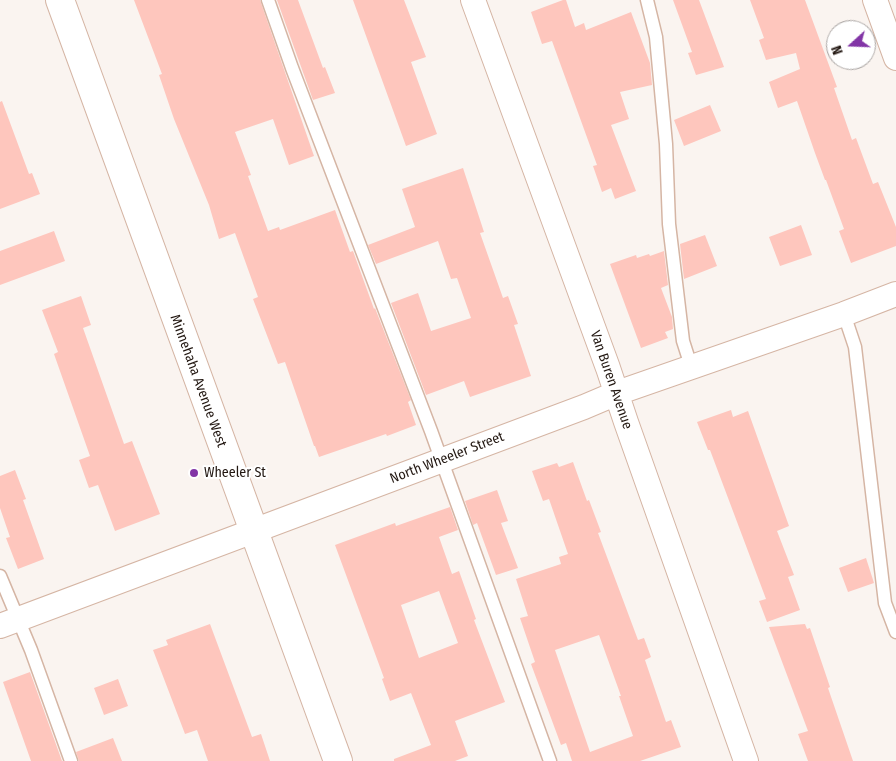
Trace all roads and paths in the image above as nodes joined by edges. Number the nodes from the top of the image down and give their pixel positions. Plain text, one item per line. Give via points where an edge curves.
1 (60, 0) edge
2 (268, 0) edge
3 (473, 0) edge
4 (647, 0) edge
5 (874, 0) edge
6 (896, 58) edge
7 (896, 294) edge
8 (844, 314) junction
9 (692, 366) junction
10 (617, 393) junction
11 (441, 460) junction
12 (253, 532) junction
13 (0, 576) edge
14 (10, 623) edge
15 (896, 632) edge
16 (70, 761) edge
17 (338, 761) edge
18 (550, 761) edge
19 (746, 761) edge

1 - 12 street, Minnehaha Avenue West
2 - 11 lane
3 - 10 street, Van Buren Avenue
4 - 9 lane via 656,37 666,144 669,224 683,341
5 - 6 street
7 - 8 street, North Wheeler Street
8 - 9 street, North Wheeler Street
8 - 15 lane via 854,347 886,603
9 - 10 street, North Wheeler Street
10 - 11 street, North Wheeler Street
10 - 19 street, Van Buren Avenue
11 - 12 street, North Wheeler Street
11 - 18 lane
12 - 14 street, North Wheeler Street
12 - 17 street, Minnehaha Avenue West
13 - 14 lane
14 - 16 lane

